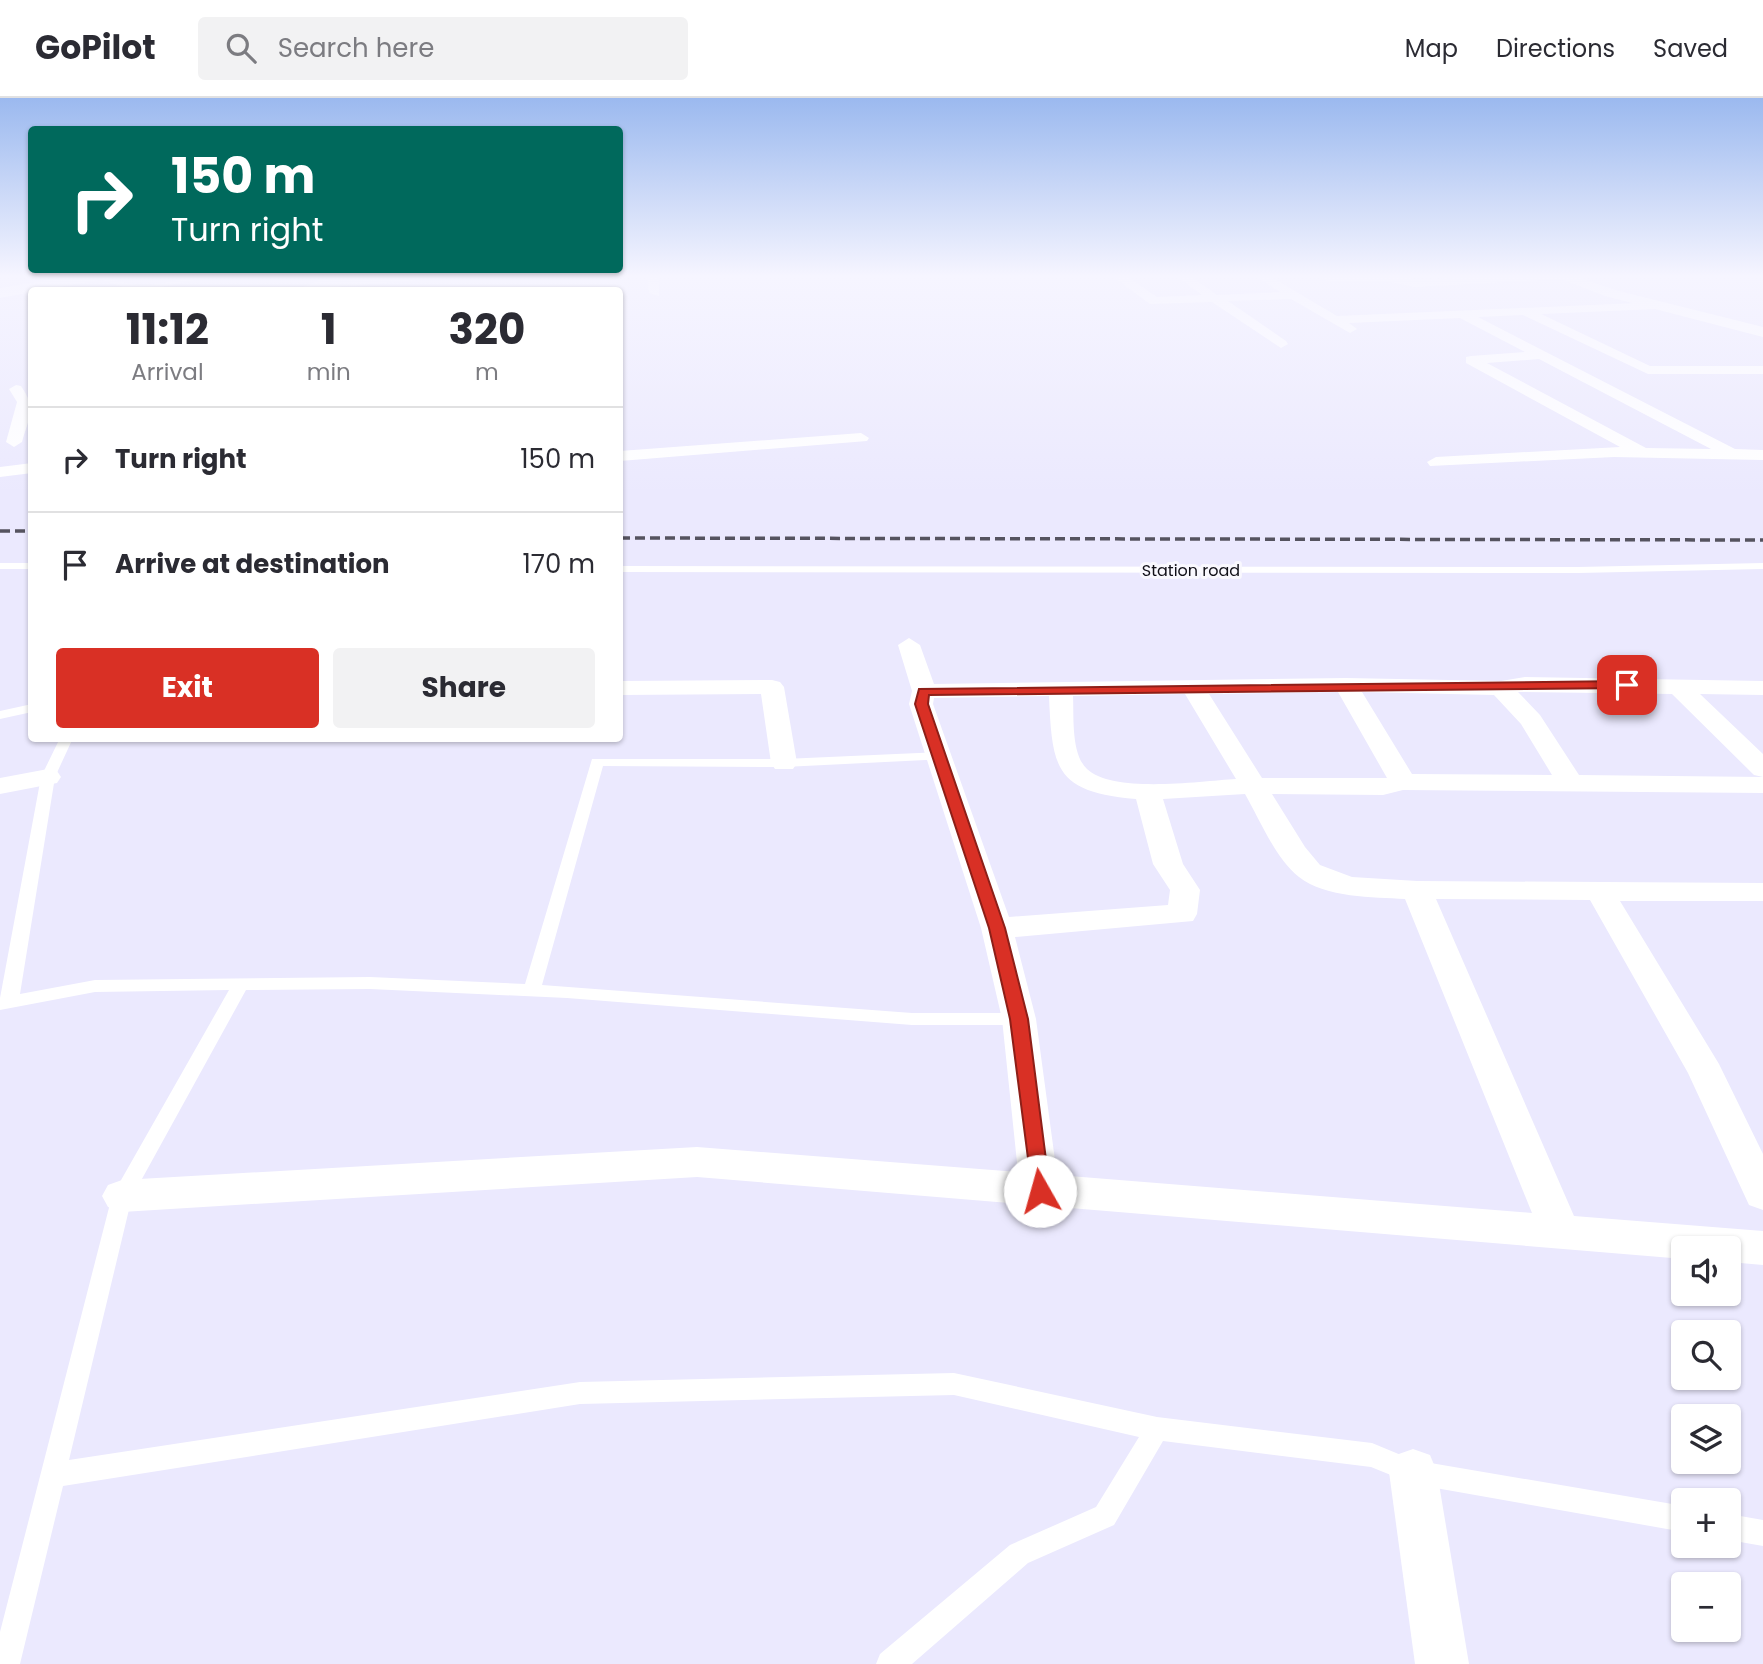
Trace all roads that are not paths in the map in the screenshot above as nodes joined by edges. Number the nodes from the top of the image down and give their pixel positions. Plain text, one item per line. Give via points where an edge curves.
1 (1527, 348) edge
2 (1602, 348) edge
3 (1540, 355) junction
4 (1763, 370) edge
5 (16, 388) edge
6 (26, 416) edge
7 (0, 418) edge
8 (861, 438) dead end
9 (28, 440) edge
10 (7, 443) edge
11 (1643, 453) junction
12 (1735, 454) junction
13 (1763, 455) edge
14 (623, 456) edge
15 (1436, 463) dead end
16 (28, 468) edge
17 (0, 472) edge
18 (0, 566) edge
19 (28, 566) edge
20 (1763, 566) edge
21 (623, 569) edge
22 (909, 645) dead end
23 (1346, 685) junction
24 (1678, 685) junction
25 (1193, 687) junction
26 (623, 688) edge
27 (1060, 688) junction
28 (1501, 688) junction
29 (1763, 688) edge
30 (924, 691) junction
31 (28, 709) edge
32 (0, 715) edge
33 (65, 742) edge
34 (941, 756) junction
35 (785, 763) junction
36 (1763, 769) edge
37 (48, 778) junction
38 (1403, 782) junction
39 (1570, 782) junction
40 (1763, 785) edge
41 (0, 786) edge
42 (1254, 786) junction
43 (1147, 791) junction
44 (1417, 890) junction
45 (1599, 890) junction
46 (1763, 892) edge
47 (997, 928) junction
48 (240, 986) junction
49 (532, 990) junction
50 (5, 1003) edge
51 (1019, 1019) junction
52 (1040, 1191) junction
53 (1763, 1194) edge
54 (122, 1196) junction
55 (1560, 1231) junction
56 (1763, 1248) edge
57 (1157, 1429) junction
58 (1413, 1472) junction
59 (54, 1475) junction
60 (1671, 1517) edge
61 (1741, 1529) edge
62 (1763, 1533) edge
63 (6, 1664) edge
64 (890, 1664) edge
65 (1442, 1664) edge

1 - 3 street
2 - 4 street via 1648,370
3 - 11 street via 1471,360
3 - 12 street
5 - 6 street via 25,402
6 - 7 street
6 - 10 street
8 - 14 street
9 - 10 street
11 - 12 street
11 - 15 street
12 - 13 street
16 - 17 street
18 - 19 lane
20 - 21 lane, Station road via 1578,570
22 - 30 street
23 - 25 street
23 - 28 street
23 - 38 street
24 - 28 street via 1525,684
24 - 29 street
24 - 36 street
25 - 27 street
25 - 42 street
26 - 35 street via 772,687
27 - 30 street
27 - 43 street via 1067,756 1077,775 1102,788
28 - 39 street via 1531,720
30 - 34 street via 922,704
31 - 32 lane
33 - 37 lane
34 - 35 lane
34 - 47 street
35 - 49 lane via 597,762
37 - 41 street
37 - 50 lane
38 - 39 street
38 - 42 street via 1383,787
39 - 40 street
42 - 43 street
42 - 44 street via 1310,871 1348,886
43 - 47 street via 1168,864 1185,890 1182,914
44 - 45 street
44 - 55 street
45 - 46 street
45 - 53 street via 1706,1073
47 - 51 street
48 - 49 lane via 370,983
48 - 50 lane via 94,986
48 - 54 lane
49 - 51 lane via 912,1019
51 - 52 street
52 - 54 street via 697,1162
52 - 55 street
54 - 59 lane
55 - 56 street
57 - 58 lane via 1372,1455
57 - 59 lane via 954,1384 580,1393
57 - 64 lane via 1105,1516 1019,1554
58 - 60 lane
58 - 65 street
59 - 63 lane
61 - 62 lane

